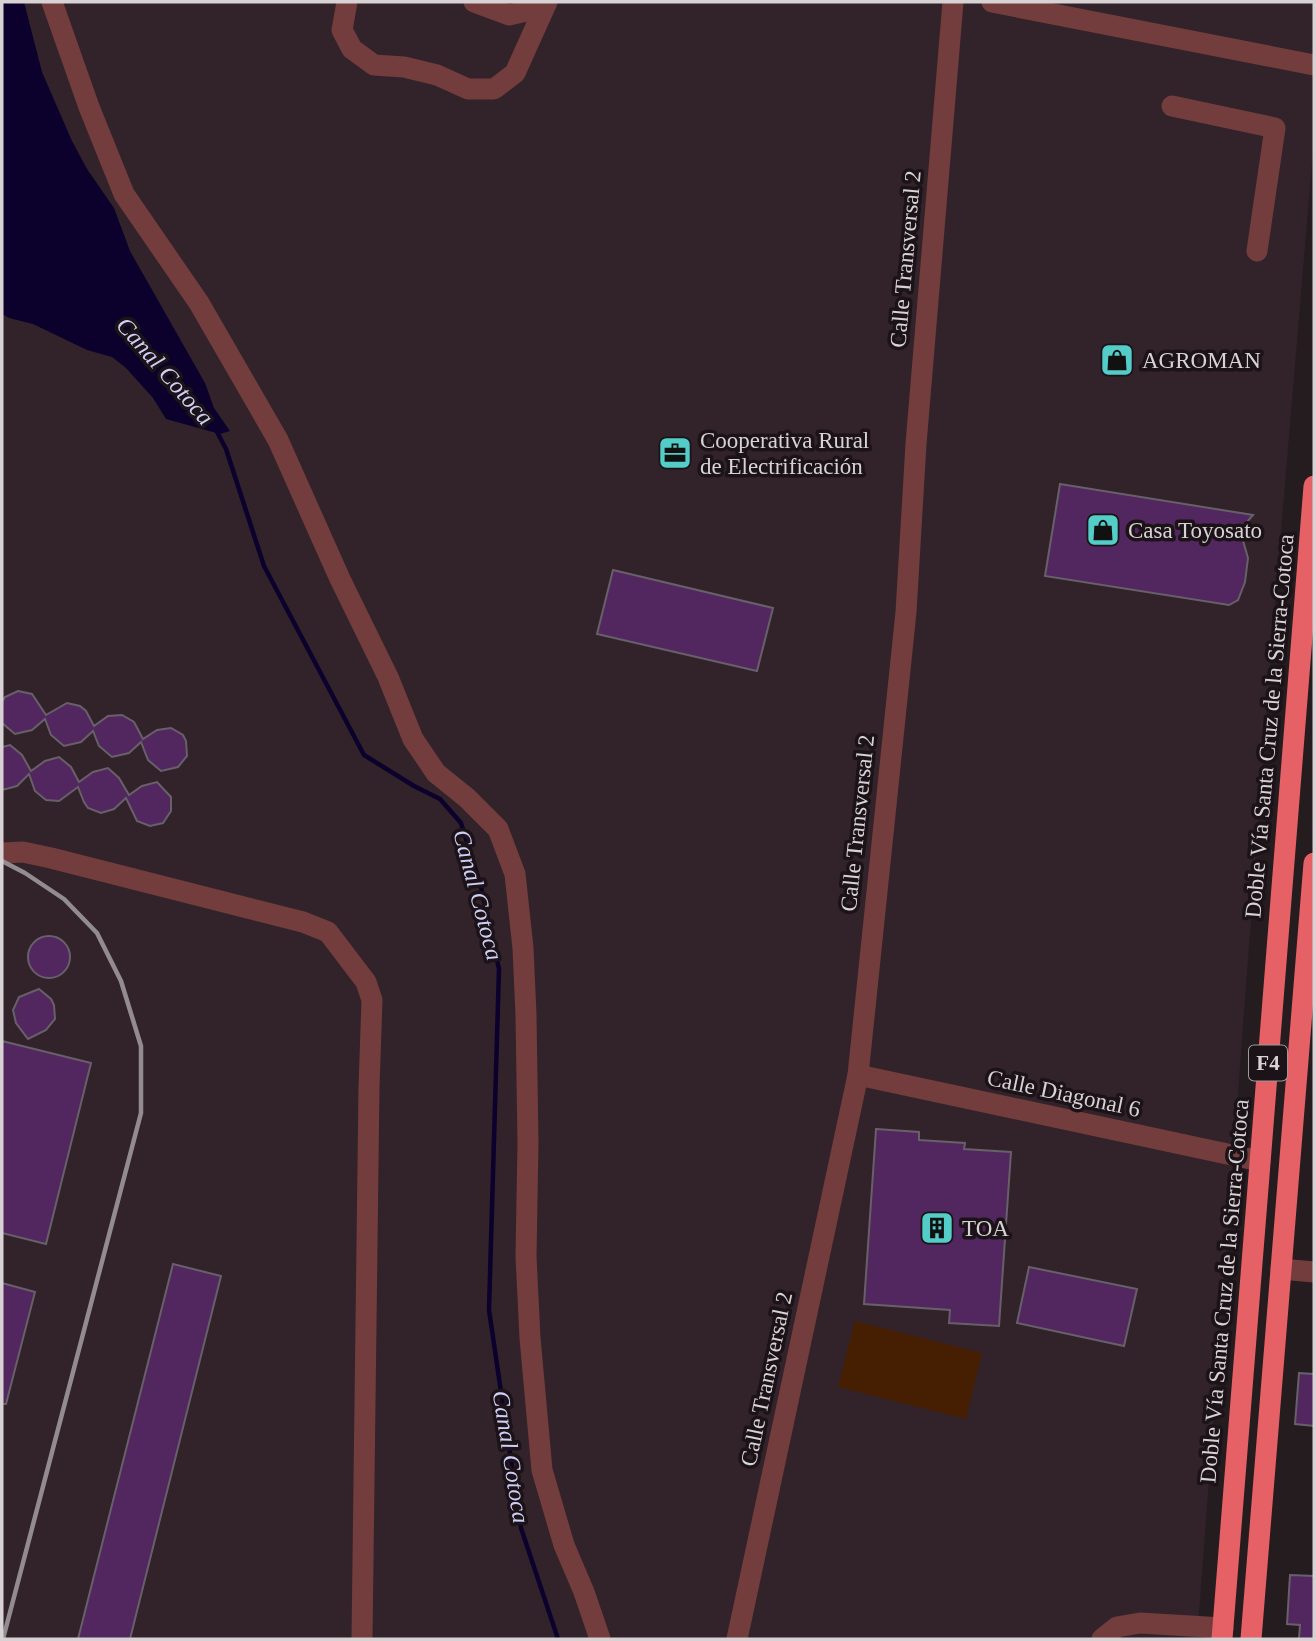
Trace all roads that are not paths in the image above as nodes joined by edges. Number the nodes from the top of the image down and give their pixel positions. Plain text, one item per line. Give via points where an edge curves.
1 (52, 2) edge
2 (347, 2) edge
3 (474, 2) edge
4 (953, 2) edge
5 (992, 2) edge
6 (546, 5) edge
7 (1314, 65) edge
8 (1172, 106) dead end
9 (1257, 251) dead end
10 (1314, 486) edge
11 (2, 853) edge
12 (1314, 873) edge
13 (858, 1075) junction
14 (1260, 1161) junction
15 (1281, 1269) junction
16 (1314, 1272) edge
17 (1182, 1632) edge
18 (1222, 1634) edge
19 (362, 1639) edge
20 (600, 1639) edge
21 (737, 1639) edge
22 (1102, 1639) edge
23 (1251, 1639) edge

1 - 20 street via 124,194 205,313 278,440 413,739 436,773 498,829 515,874 526,1016 526,1255 542,1469 564,1545
2 - 6 street via 342,30 352,49 374,65 438,75 468,89 494,89 515,73
3 - 6 street via 509,15
4 - 13 street, Calle Transversal 2 via 906,612
5 - 7 street
8 - 9 street via 1275,128
10 - 14 highway, Doble Vía Santa Cruz de la Sierra-Cotoca / F4
11 - 19 street via 51,858 303,922 328,932 366,982 372,1000 372,1026
12 - 15 highway, F4
13 - 14 street, Calle Diagonal 6
13 - 21 street, Calle Transversal 2
14 - 18 highway, Doble Vía Santa Cruz de la Sierra-Cotoca / F4
15 - 16 street
15 - 23 highway, F4
17 - 18 street
17 - 22 street via 1140,1623 1118,1627

